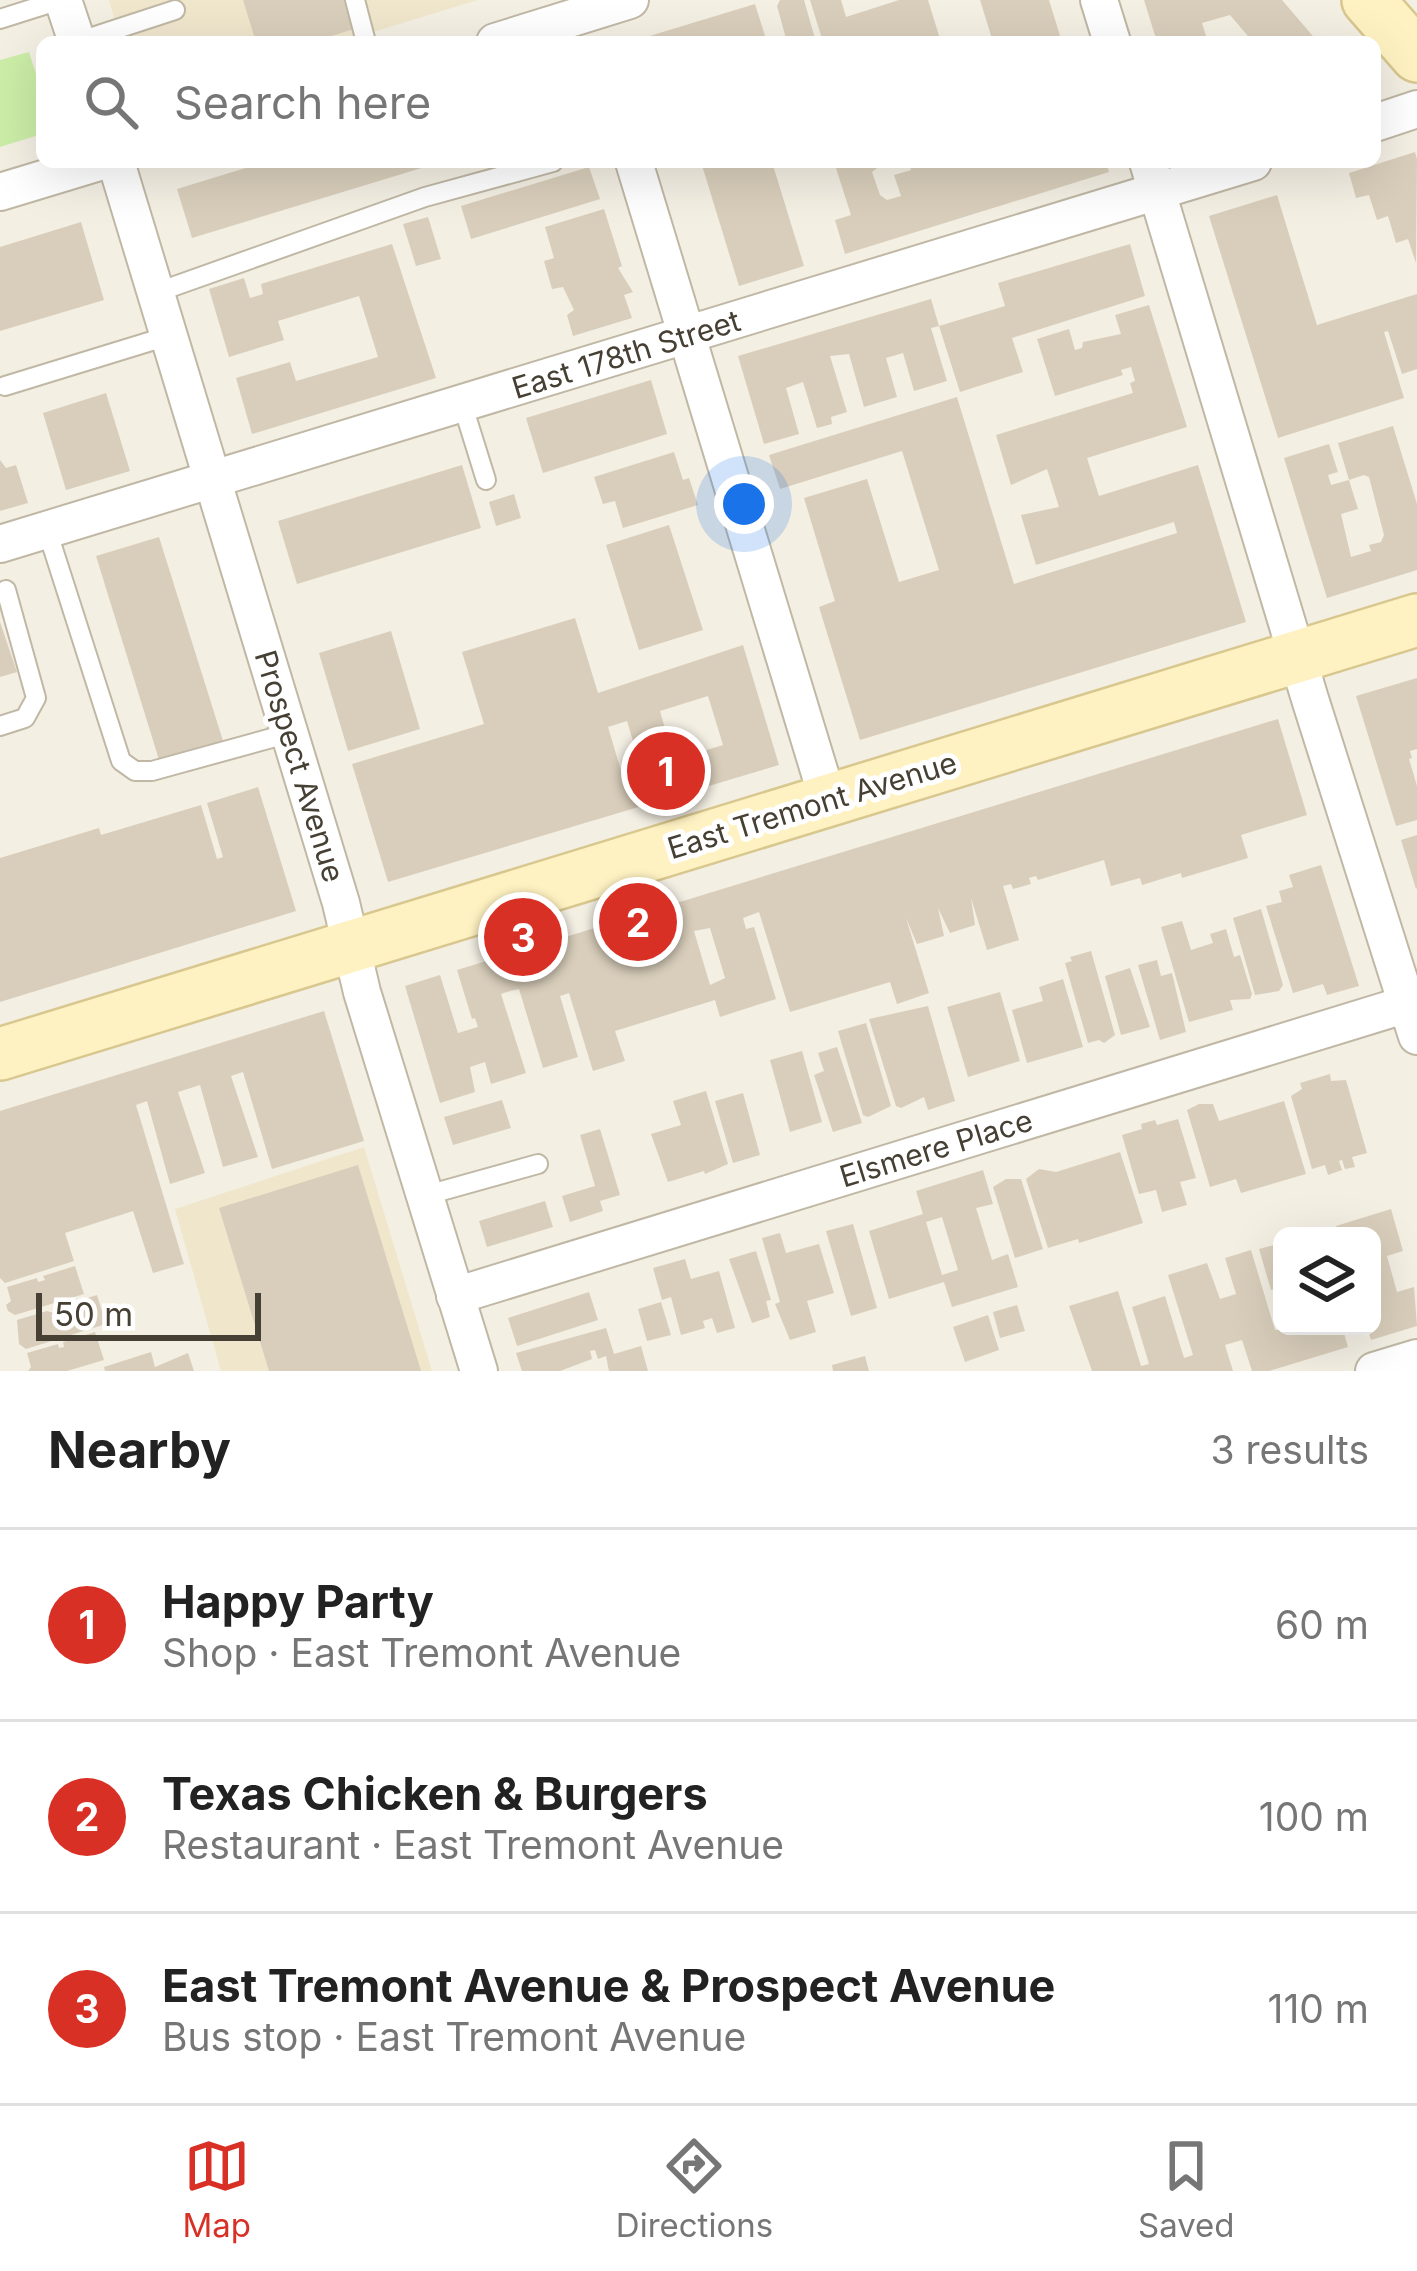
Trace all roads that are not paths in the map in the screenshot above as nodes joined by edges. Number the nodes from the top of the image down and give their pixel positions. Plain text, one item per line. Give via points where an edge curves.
1 (62, 0) edge
2 (355, 0) edge
3 (630, 0) edge
4 (1099, 0) edge
5 (1368, 0) edge
6 (176, 10) dead end
7 (590, 18) edge
8 (0, 19) edge
9 (75, 36) edge
10 (96, 36) edge
11 (364, 36) edge
12 (519, 36) edge
13 (1110, 36) edge
14 (1417, 56) edge
15 (1417, 109) edge
16 (1381, 121) edge
17 (79, 168) edge
18 (118, 168) edge
19 (531, 168) edge
20 (636, 168) edge
21 (1212, 168) edge
22 (1153, 177) edge
23 (0, 192) edge
24 (155, 293) junction
25 (688, 335) junction
26 (168, 336) junction
27 (5, 386) dead end
28 (462, 404) junction
29 (212, 479) junction
30 (486, 480) dead end
31 (47, 530) junction
32 (0, 544) edge
33 (6, 590) dead end
34 (1417, 620) edge
35 (1298, 656) junction
36 (0, 726) edge
37 (290, 734) junction
38 (828, 800) junction
39 (350, 947) junction
40 (1414, 1014) edge
41 (0, 1054) edge
42 (538, 1164) dead end
43 (427, 1195) junction
44 (455, 1296) junction
45 (1417, 1358) edge
46 (479, 1371) edge
47 (1374, 1371) edge

1 - 8 lane
1 - 9 street
2 - 11 lane
3 - 7 street
4 - 13 street
5 - 14 main road
6 - 10 lane
7 - 12 street
15 - 16 street
17 - 23 street
18 - 24 street, Prospect Avenue
19 - 24 lane via 424,197
20 - 25 street
21 - 22 street, East 178th Street
22 - 25 street, East 178th Street
22 - 35 street
24 - 26 street, Prospect Avenue
25 - 28 street, East 178th Street
25 - 38 street
26 - 27 lane
26 - 29 street, Prospect Avenue
28 - 29 street, East 178th Street
28 - 30 lane
29 - 31 street, East 178th Street
29 - 37 street, Prospect Avenue
31 - 32 street, East 178th Street
31 - 37 lane via 121,761 152,771
33 - 36 lane via 36,698 25,718
34 - 35 main road, East Tremont Avenue
35 - 38 main road, East Tremont Avenue
35 - 40 street
37 - 39 street, Prospect Avenue
38 - 39 main road, East Tremont Avenue
39 - 41 main road, East Tremont Avenue
39 - 43 street, Prospect Avenue
40 - 44 street, Elsmere Place
42 - 43 lane
43 - 44 street, Prospect Avenue
44 - 46 street, Prospect Avenue
45 - 47 street

